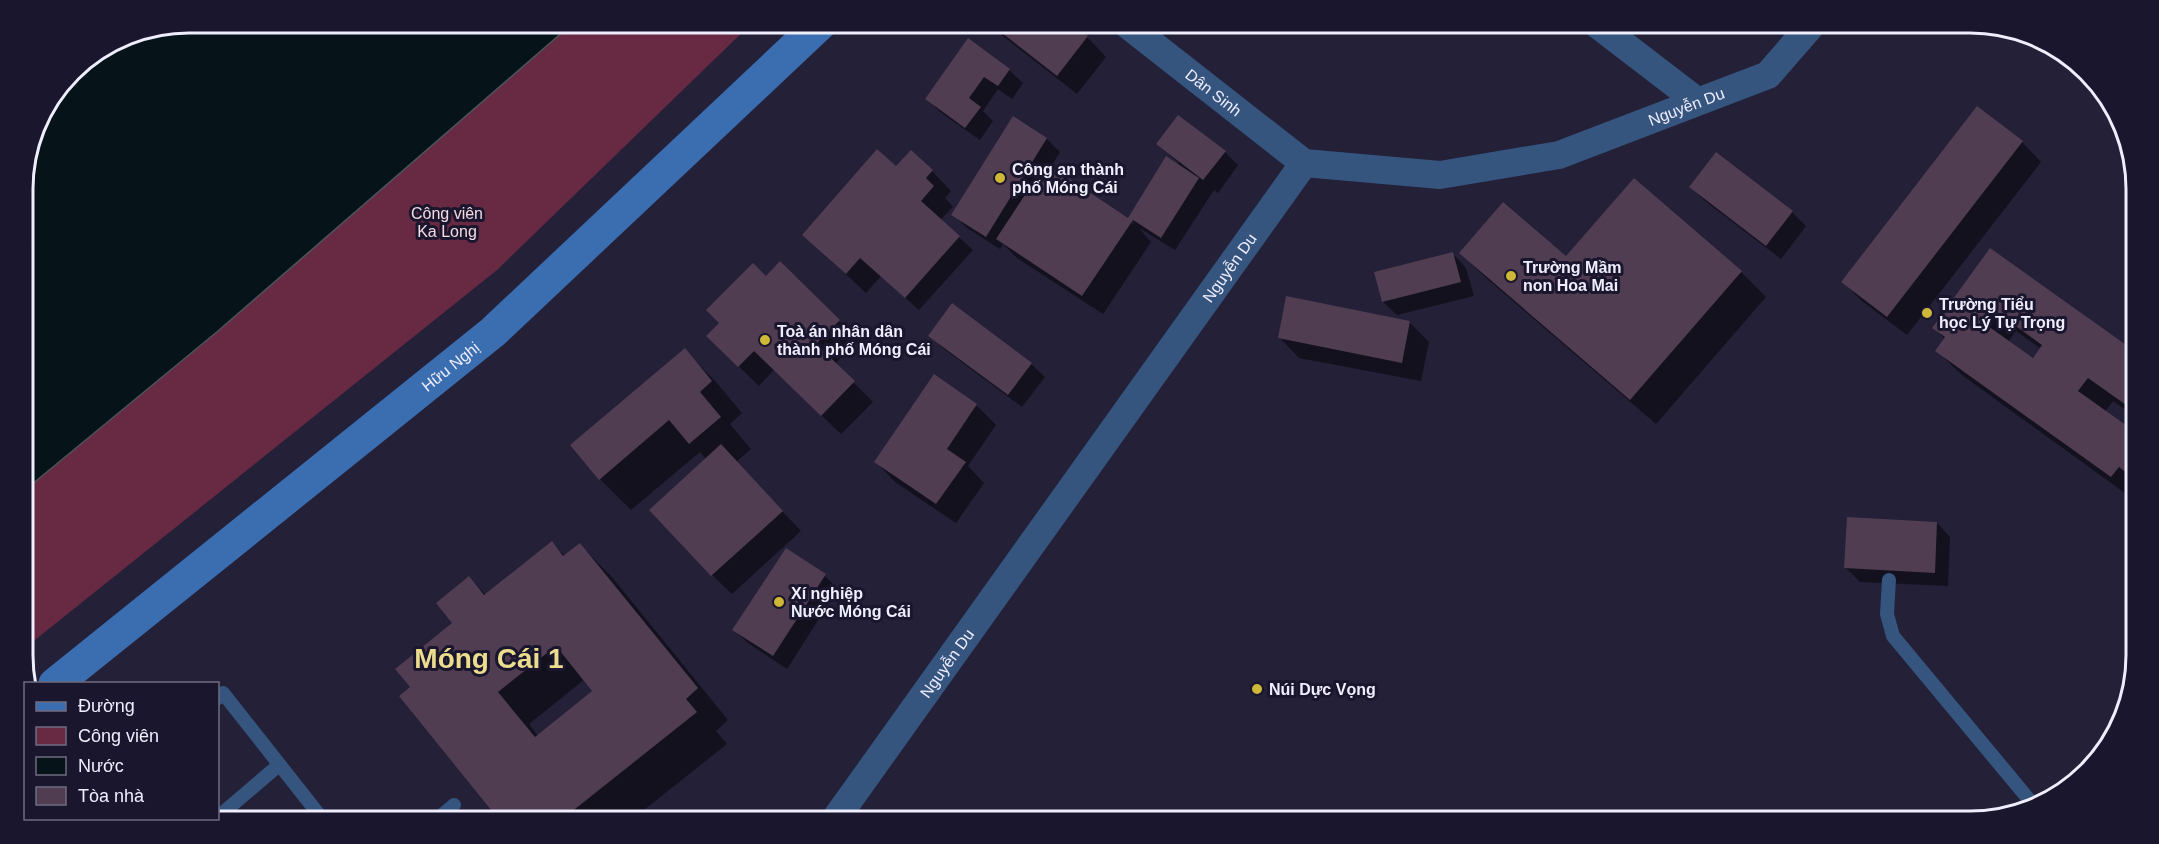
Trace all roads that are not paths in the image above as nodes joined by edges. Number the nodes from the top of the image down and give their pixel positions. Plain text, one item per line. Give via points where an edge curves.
1 (810, 33) edge
2 (1138, 33) edge
3 (1608, 33) edge
4 (1804, 33) edge
5 (1697, 101) junction
6 (1304, 163) junction
7 (1889, 580) dead end
8 (57, 682) edge
9 (219, 697) edge
10 (279, 765) junction
11 (2029, 799) edge
12 (454, 805) dead end
13 (224, 811) edge
14 (316, 811) edge
15 (447, 811) edge
16 (841, 811) edge

1 - 8 street, Hữu Nghị via 493,332
2 - 6 street, Dân Sinh
3 - 5 street
4 - 5 street, Nguyễn Du via 1768,75
5 - 6 street, Nguyễn Du via 1559,155 1440,175
6 - 16 street, Nguyễn Du
7 - 11 lane via 1887,614 1893,636
9 - 10 lane via 223,693
10 - 13 lane
10 - 14 lane
12 - 15 lane

